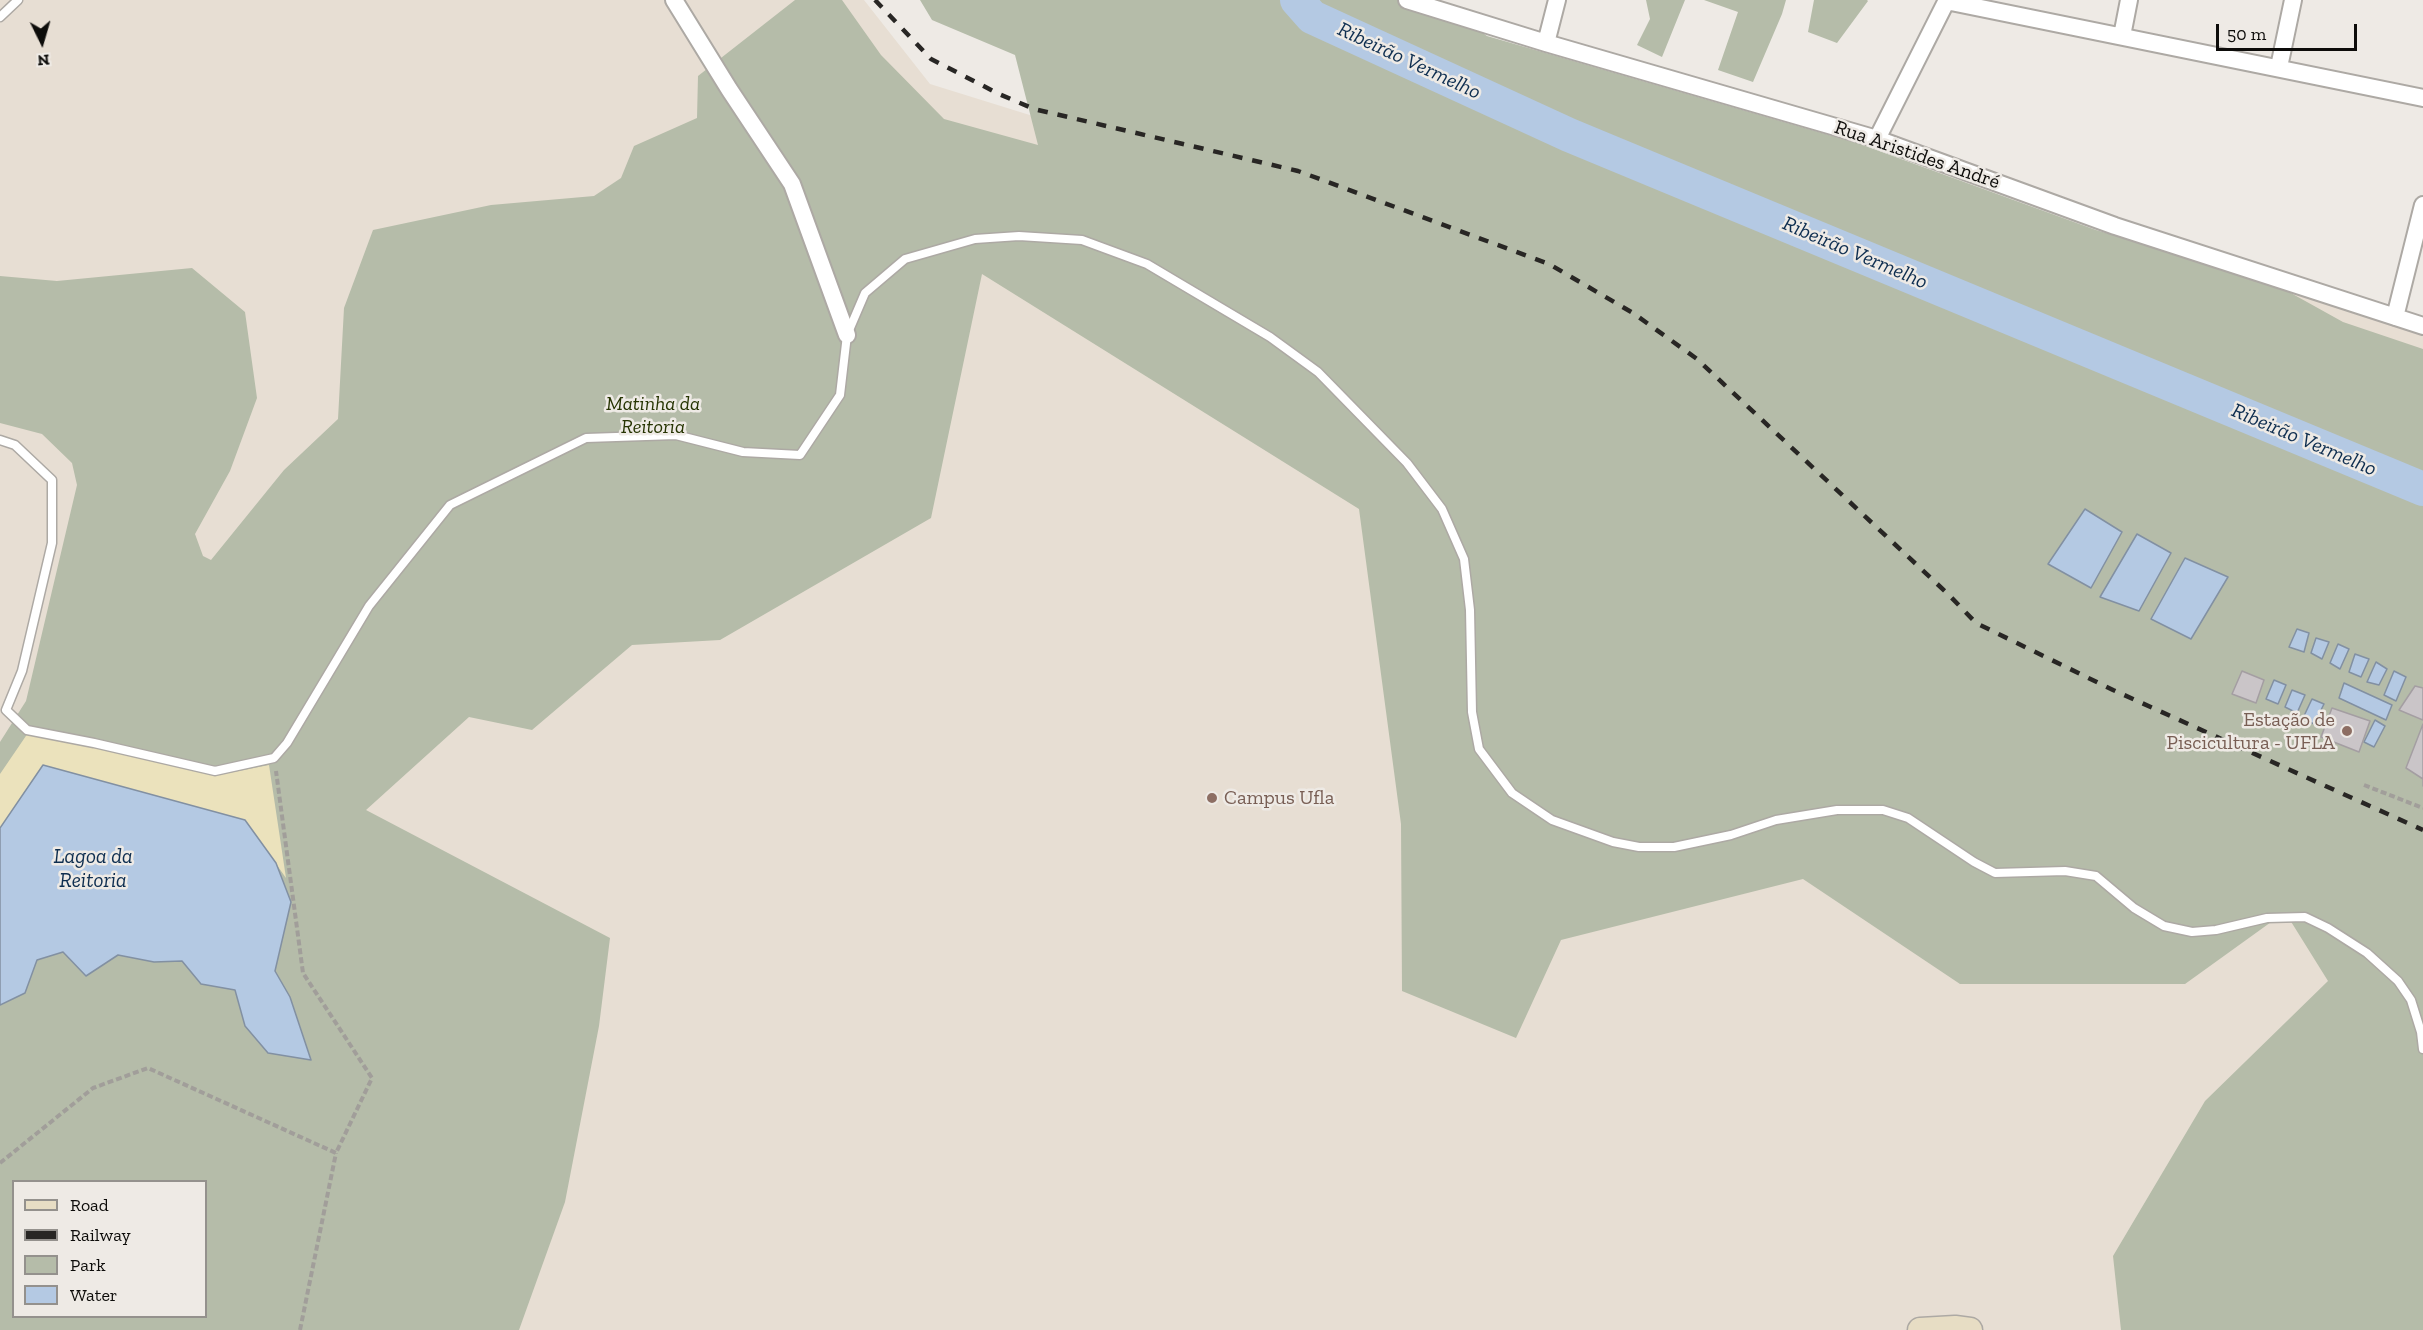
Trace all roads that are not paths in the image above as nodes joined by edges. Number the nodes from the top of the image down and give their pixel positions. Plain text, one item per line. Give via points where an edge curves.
1 (18, 0) edge
2 (674, 0) edge
3 (1407, 0) edge
4 (1557, 0) edge
5 (2128, 0) edge
6 (2293, 0) edge
7 (1946, 1) edge
8 (0, 17) edge
9 (2122, 36) junction
10 (1546, 43) junction
11 (2279, 67) junction
12 (2423, 98) edge
13 (1877, 139) junction
14 (2423, 205) edge
15 (2395, 317) junction
16 (2423, 326) edge
17 (847, 335) junction
18 (0, 440) edge
19 (3, 712) edge
20 (2423, 1049) edge
21 (1920, 1330) edge
22 (1970, 1330) edge

1 - 8 lane
2 - 17 street via 792,184
3 - 10 street, Rua Aristides André
4 - 10 street
5 - 9 street
6 - 11 street
7 - 9 street
7 - 13 street
9 - 11 street
10 - 13 street, Rua Aristides André
11 - 12 street
13 - 15 street, Rua Aristides André via 2115,226
14 - 15 street
15 - 16 street, Rua Aristides André
17 - 19 lane via 840,395 800,455 743,452 676,435 586,438 450,505 369,606 287,743 274,758 215,771 27,730
17 - 20 lane via 865,293 905,259 975,239 1019,236 1082,240 1147,264 1270,337 1318,372 1407,463 1442,509 1464,559 1470,610 1472,712 1479,749 1512,793 1552,820 1613,842 1674,847 1786,818 1837,810 1883,810 1908,818 1995,873 2065,871 2096,876 2134,908 2164,926 2192,932 2267,918 2304,917 2367,953 2398,981 2411,1000
18 - 19 lane via 15,446 52,480 52,543 22,670
21 - 22 street

